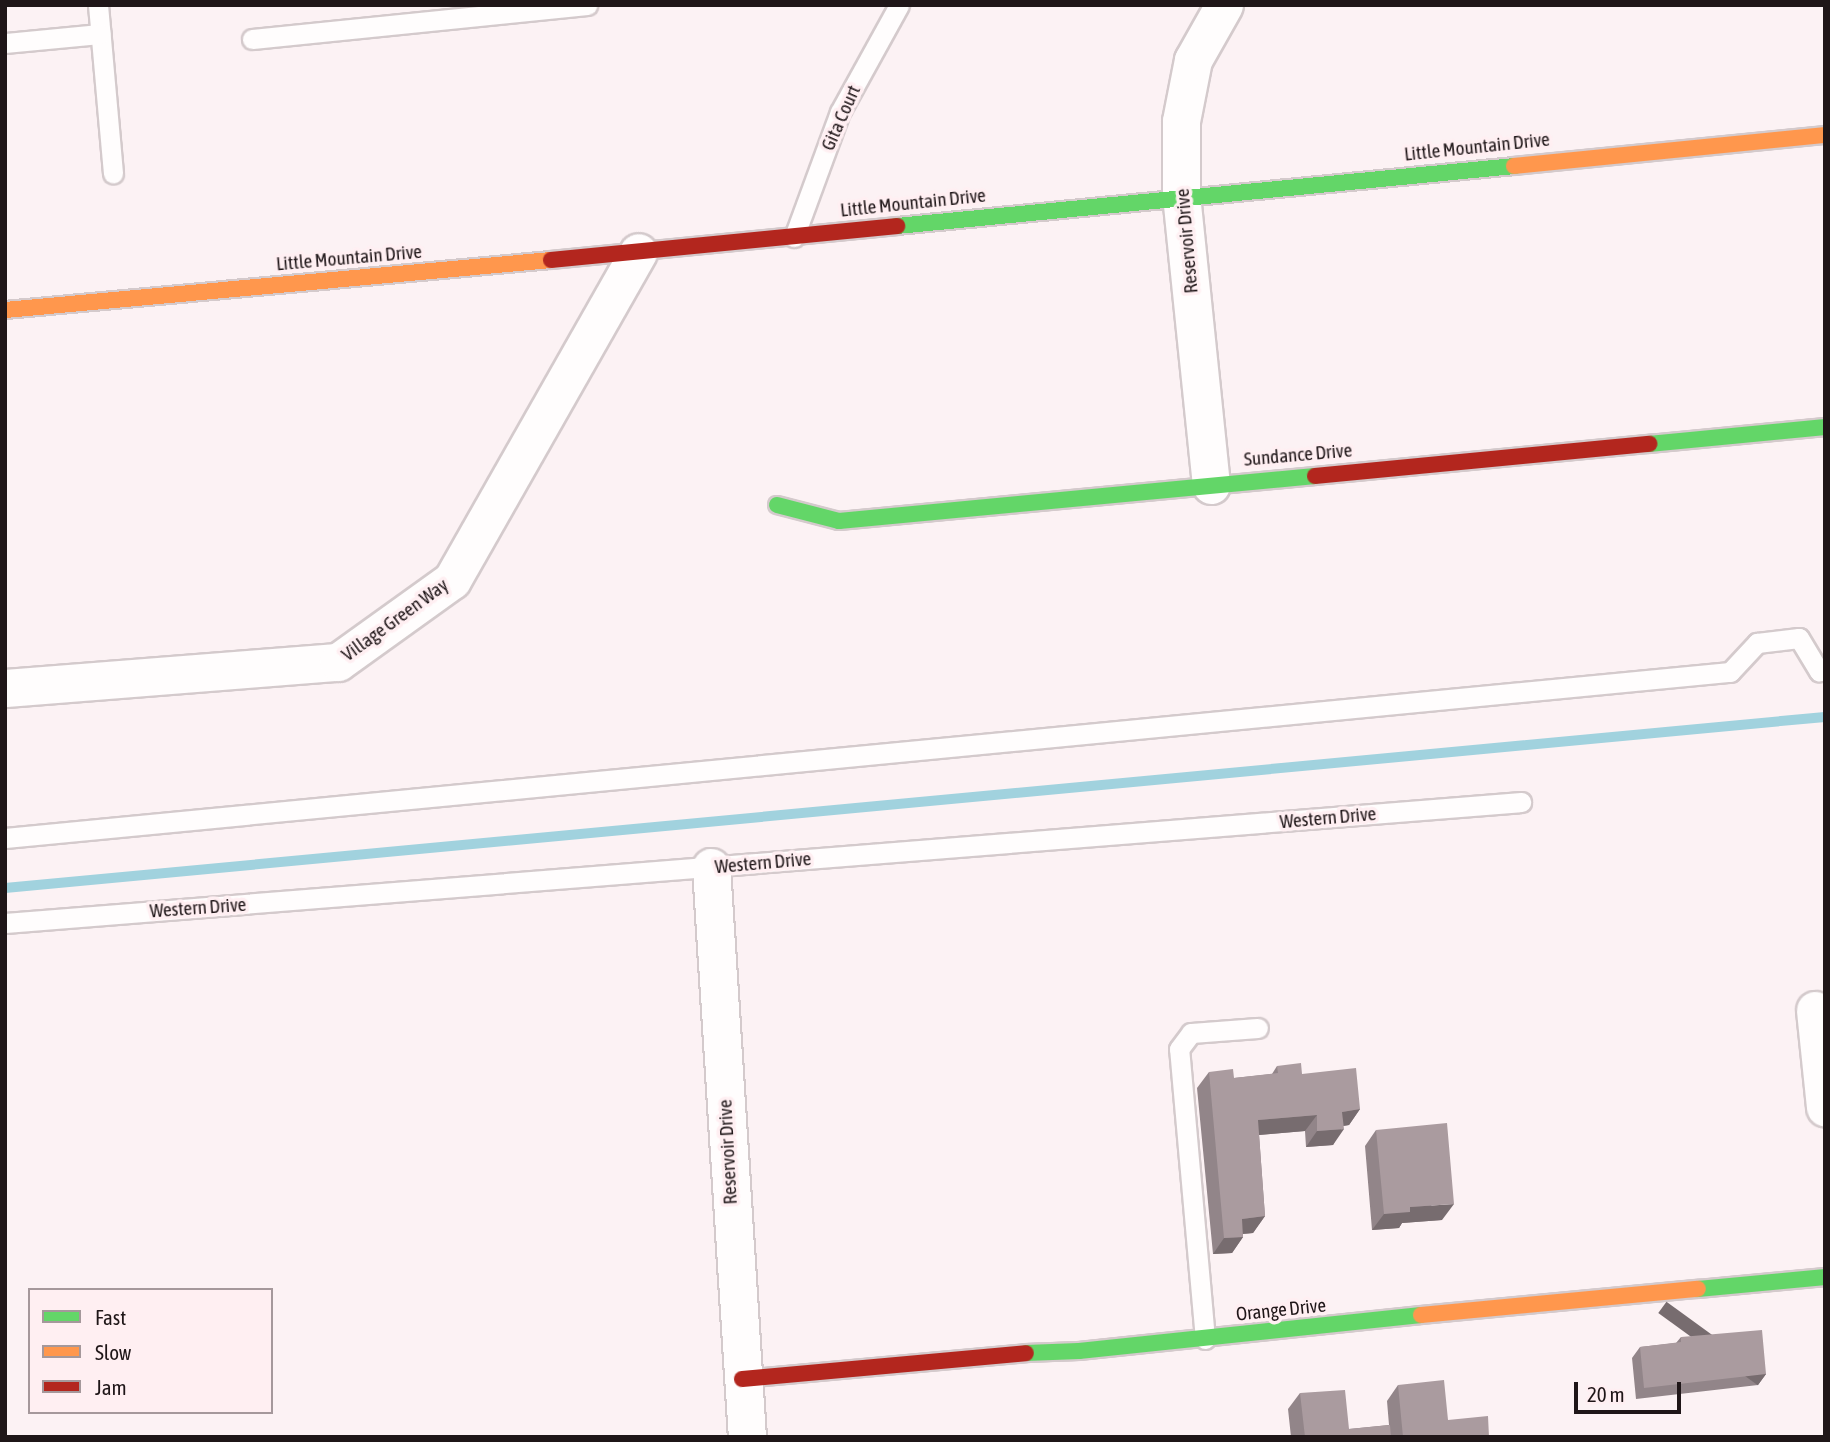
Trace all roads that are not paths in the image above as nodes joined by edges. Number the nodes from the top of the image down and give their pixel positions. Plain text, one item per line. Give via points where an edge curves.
1 (98, 5) edge
2 (587, 5) edge
3 (899, 5) edge
4 (1224, 5) edge
5 (101, 34) junction
6 (252, 39) dead end
7 (5, 43) edge
8 (1825, 135) edge
9 (113, 173) dead end
10 (1181, 197) junction
11 (794, 237) junction
12 (638, 252) junction
13 (5, 310) edge
14 (1825, 427) edge
15 (1212, 485) junction
16 (777, 505) dead end
17 (1825, 670) edge
18 (5, 688) edge
19 (1521, 802) dead end
20 (5, 838) edge
21 (711, 867) junction
22 (5, 923) edge
23 (1815, 1010) dead end
24 (1258, 1028) dead end
25 (1825, 1107) edge
26 (1825, 1277) edge
27 (1205, 1339) junction
28 (742, 1378) junction
29 (747, 1437) edge

1 - 5 lane
2 - 6 lane
3 - 11 lane, Gita Court via 840,112
4 - 10 street, Reservoir Drive via 1193,60 1181,121
5 - 7 lane
5 - 9 lane
8 - 10 street, Little Mountain Drive
10 - 11 street, Little Mountain Drive
10 - 15 street, Reservoir Drive
11 - 12 street, Little Mountain Drive
12 - 13 street, Little Mountain Drive
12 - 18 street, Village Green Way via 452,580 338,662
14 - 15 street, Sundance Drive
15 - 16 street, Sundance Drive via 839,521
17 - 20 lane via 1819,671 1799,638 1757,643 1730,672
19 - 21 lane, Western Drive
21 - 22 lane, Western Drive
21 - 28 street, Reservoir Drive
23 - 25 street
24 - 27 lane via 1191,1033 1179,1049
26 - 27 street, Orange Drive
27 - 28 street, Orange Drive
28 - 29 street, Reservoir Drive

